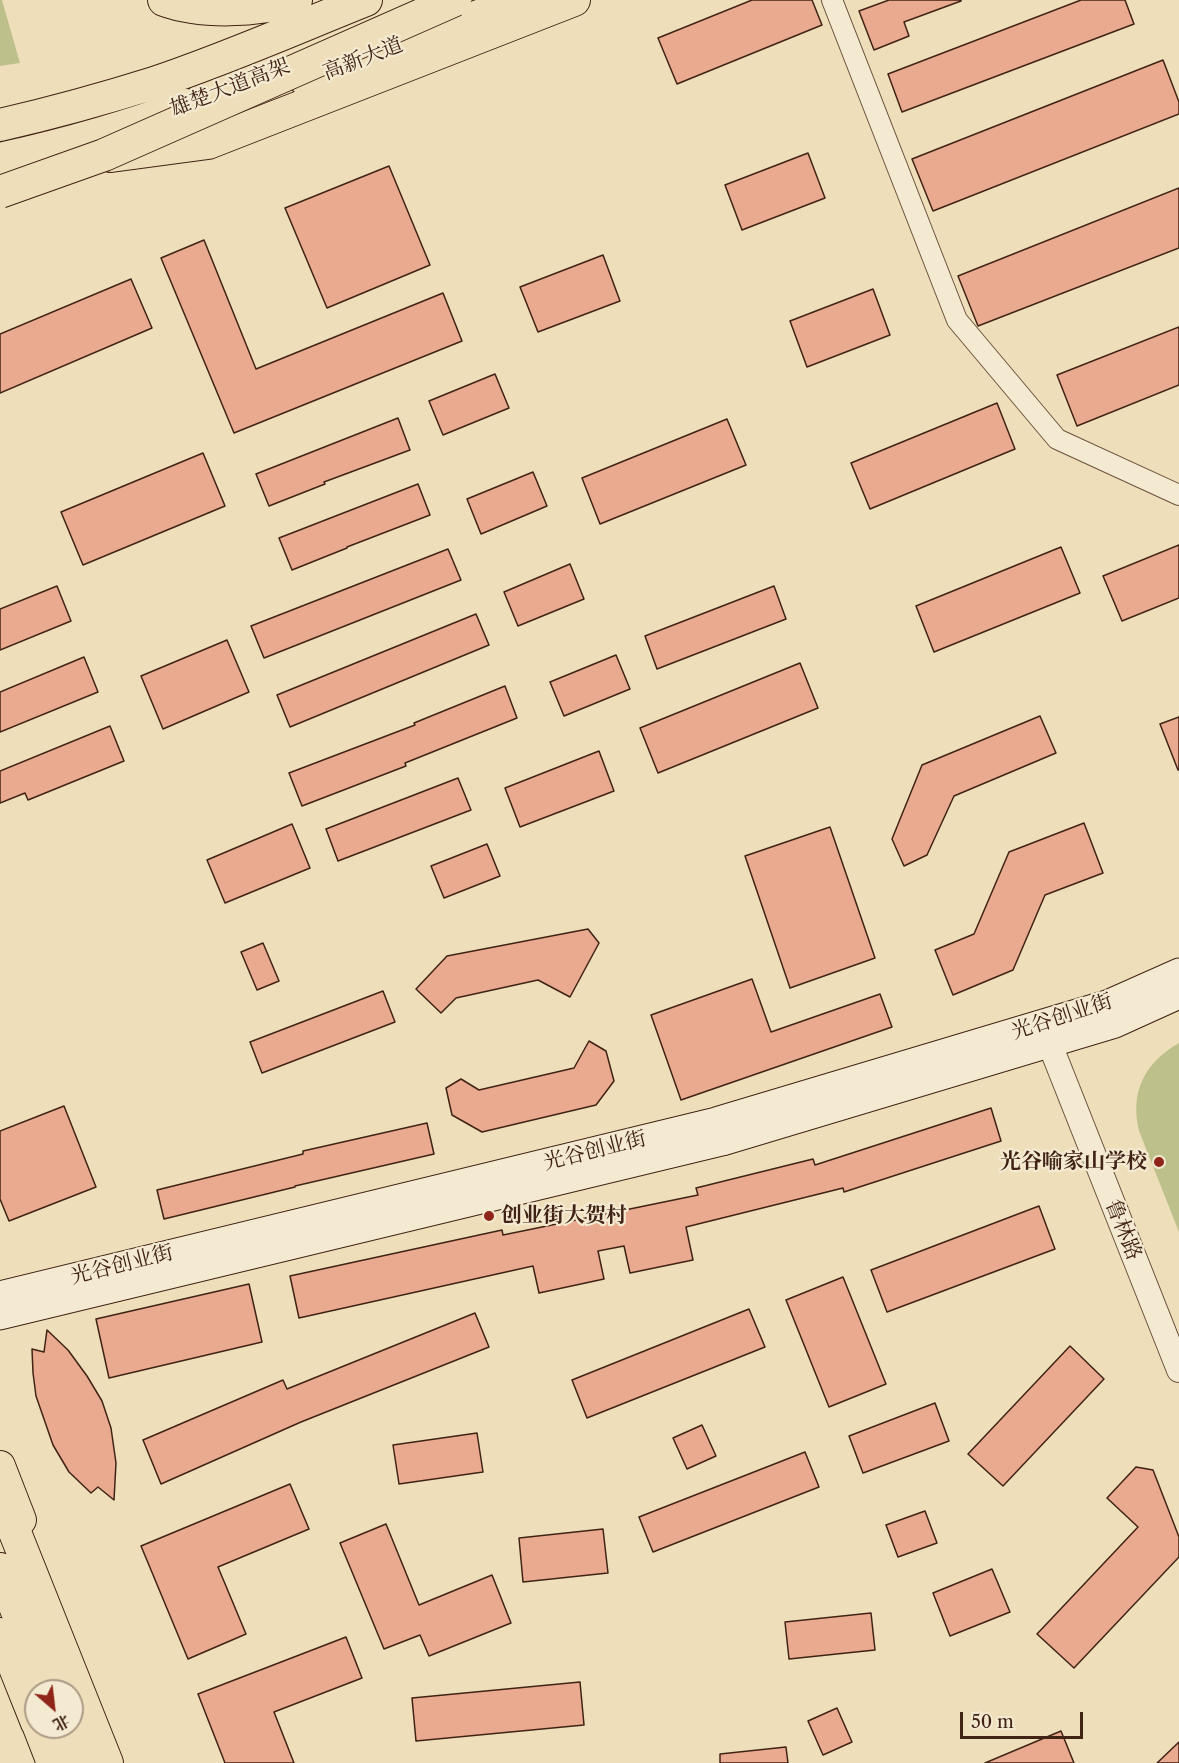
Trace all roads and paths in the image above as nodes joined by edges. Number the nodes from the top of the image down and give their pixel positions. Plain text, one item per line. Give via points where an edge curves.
1 (164, 0) edge
2 (296, 0) edge
3 (345, 0) edge
4 (366, 0) edge
5 (455, 0) edge
6 (518, 0) edge
7 (574, 0) edge
8 (832, 0) edge
9 (0, 116) edge
10 (0, 125) edge
11 (0, 159) edge
12 (63, 163) junction
13 (0, 180) edge
14 (0, 192) edge
15 (1179, 495) edge
16 (1179, 972) edge
17 (1179, 995) edge
18 (1045, 1034) junction
19 (0, 1295) edge
20 (0, 1316) edge
21 (1179, 1370) edge
22 (0, 1466) edge
23 (0, 1495) edge
24 (0, 1569) edge
25 (0, 1634) edge
26 (44, 1679) edge
27 (24, 1693) edge
28 (43, 1739) edge
29 (68, 1739) edge
30 (52, 1763) edge
31 (78, 1763) edge
32 (107, 1763) edge
33 (116, 1763) edge

1 - 2 highway via 228,9
3 - 9 main road via 153,75
4 - 10 highway, 雄楚大道高架 via 156,82
5 - 11 highway, 雄楚大道高架, bridge via 137,123
5 - 14 highway, bridge via 104,155
6 - 12 main road, 高新大道 via 200,121
7 - 12 highway via 208,142
8 - 15 street via 957,320 1057,439
12 - 13 main road, 高新大道
16 - 18 main road, 光谷创业街
17 - 18 main road, 光谷创业街 via 1115,1024
18 - 19 main road, 光谷创业街 via 716,1121
18 - 20 main road, 光谷创业街 via 722,1142
18 - 21 street, 鲁林路
22 - 33 main road
23 - 32 highway
24 - 26 highway
25 - 27 main road
28 - 30 main road
29 - 31 highway

